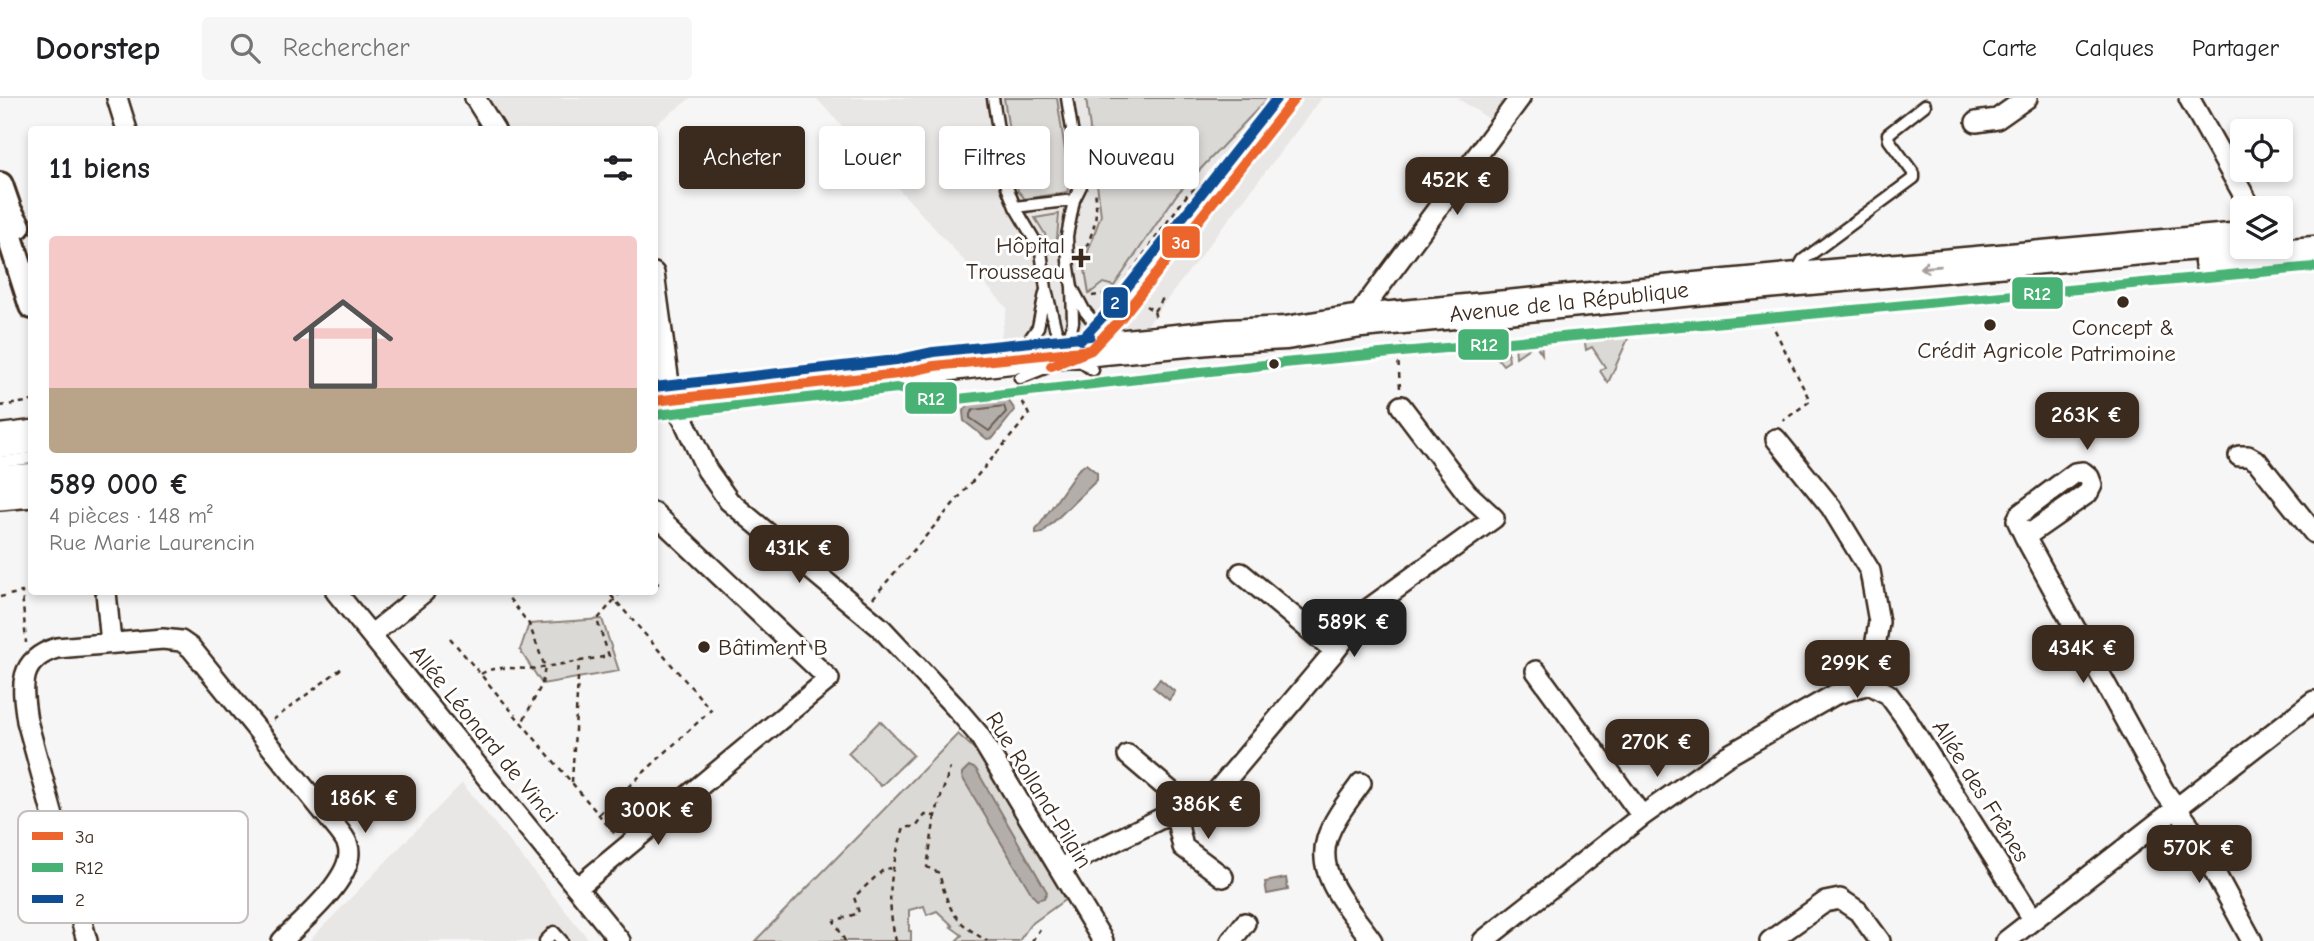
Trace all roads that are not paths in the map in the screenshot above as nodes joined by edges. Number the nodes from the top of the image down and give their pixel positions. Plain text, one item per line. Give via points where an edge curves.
1 (117, 98) edge
2 (475, 98) edge
3 (993, 98) edge
4 (1067, 98) edge
5 (1295, 98) edge
6 (1520, 98) edge
7 (2027, 98) edge
8 (2189, 98) edge
9 (1925, 105) dead end
10 (1976, 122) dead end
11 (126, 126) edge
12 (492, 126) edge
13 (0, 185) edge
14 (2244, 196) edge
15 (1074, 200) junction
16 (1015, 208) junction
17 (9, 211) junction
18 (2314, 233) edge
19 (2293, 238) edge
20 (2230, 247) edge
21 (2230, 249) edge
22 (28, 250) edge
23 (2293, 250) edge
24 (2314, 253) edge
25 (1798, 279) junction
26 (1072, 287) junction
27 (1046, 289) junction
28 (28, 293) edge
29 (1361, 321) junction
30 (1086, 350) junction
31 (658, 353) edge
32 (1018, 374) junction
33 (660, 392) edge
34 (1401, 406) road end
35 (28, 438) edge
36 (1776, 439) road end
37 (0, 441) edge
38 (2239, 456) dead end
39 (28, 458) edge
40 (0, 461) edge
41 (28, 480) edge
42 (0, 482) edge
43 (28, 497) edge
44 (0, 500) edge
45 (658, 517) edge
46 (2314, 533) edge
47 (2025, 537) dead end
48 (1241, 573) dead end
49 (106, 595) edge
50 (338, 595) edge
51 (420, 595) edge
52 (371, 635) junction
53 (111, 643) junction
54 (1335, 651) junction
55 (1536, 671) dead end
56 (1870, 684) junction
57 (2314, 701) edge
58 (1128, 755) dead end
59 (1361, 782) dead end
60 (2177, 809) junction
61 (52, 811) edge
62 (1176, 816) junction
63 (1642, 816) junction
64 (1060, 869) junction
65 (1223, 877) dead end
66 (578, 887) junction
67 (2033, 919) junction
68 (82, 923) edge
69 (1245, 923) dead end
70 (87, 941) edge
71 (282, 941) edge
72 (545, 941) edge
73 (562, 941) edge
74 (620, 941) edge
75 (1103, 941) edge
76 (1231, 941) edge
77 (1373, 941) edge
78 (1483, 941) edge
79 (1770, 941) edge
80 (1880, 941) edge
81 (2006, 941) edge
82 (2252, 941) edge

1 - 11 street
2 - 12 street
3 - 16 lane via 1007,187
4 - 15 lane via 1081,186
5 - 30 lane via 1122,317
6 - 29 street via 1363,309
7 - 10 street via 1997,119
8 - 14 street
9 - 25 lane via 1888,134 1914,178 1803,260
13 - 17 street
15 - 16 lane
15 - 26 lane via 1067,236
16 - 27 lane via 1041,251
17 - 22 street
17 - 28 street via 9,234
18 - 19 main road, Avenue de la République
20 -> 25 main road, Avenue de la République
21 - 30 main road, Avenue de la République via 1272,350
23 - 24 main road, Avenue de la République
25 - 29 main road, Avenue de la République
26 - 30 lane
26 - 30 lane via 1073,322
27 - 30 lane via 1055,327
27 - 32 lane via 1038,327
29 - 30 main road, Avenue de la République via 1286,333
30 - 32 main road, Avenue de la République
30 - 32 lane
31 - 33 street, Rue Rolland-Pilain
32 - 33 main road, Avenue de la République via 938,387 898,374
33 - 64 street, Rue Rolland-Pilain via 729,501 862,611 979,735
34 - 54 street via 1467,493 1494,518 1367,610
35 - 37 main road
36 - 56 street via 1831,507 1870,571 1879,622
38 - 46 street via 2257,461
39 - 40 lane
41 - 42 main road
43 - 44 street
45 - 66 street via 829,679
47 - 60 street
48 - 54 street
49 - 53 street
50 - 52 street, Allée Léonard de Vinci
51 - 52 street
52 - 66 street, Allée Léonard de Vinci
53 - 61 street via 57,648 26,671 27,720
53 - 71 street via 163,639 186,643 340,832 348,846 348,863 339,881
54 - 62 street via 1200,811
55 - 63 street
56 - 63 street via 1834,695 1772,729
56 - 67 street, Allée des Frênes via 1888,694 1905,717
57 - 60 street
58 - 62 street via 1175,795
59 - 77 street via 1330,832 1324,851 1336,890
60 - 67 street
60 - 82 street
62 - 64 street via 1162,818
62 - 65 street via 1184,847
63 - 78 street
64 - 75 street, Rue Rolland-Pilain
66 - 74 street, Allée Léonard de Vinci
67 - 81 street
68 - 70 street
69 - 76 street
72 - 73 lane via 554,932
79 - 80 street via 1825,901 1840,899 1858,911

